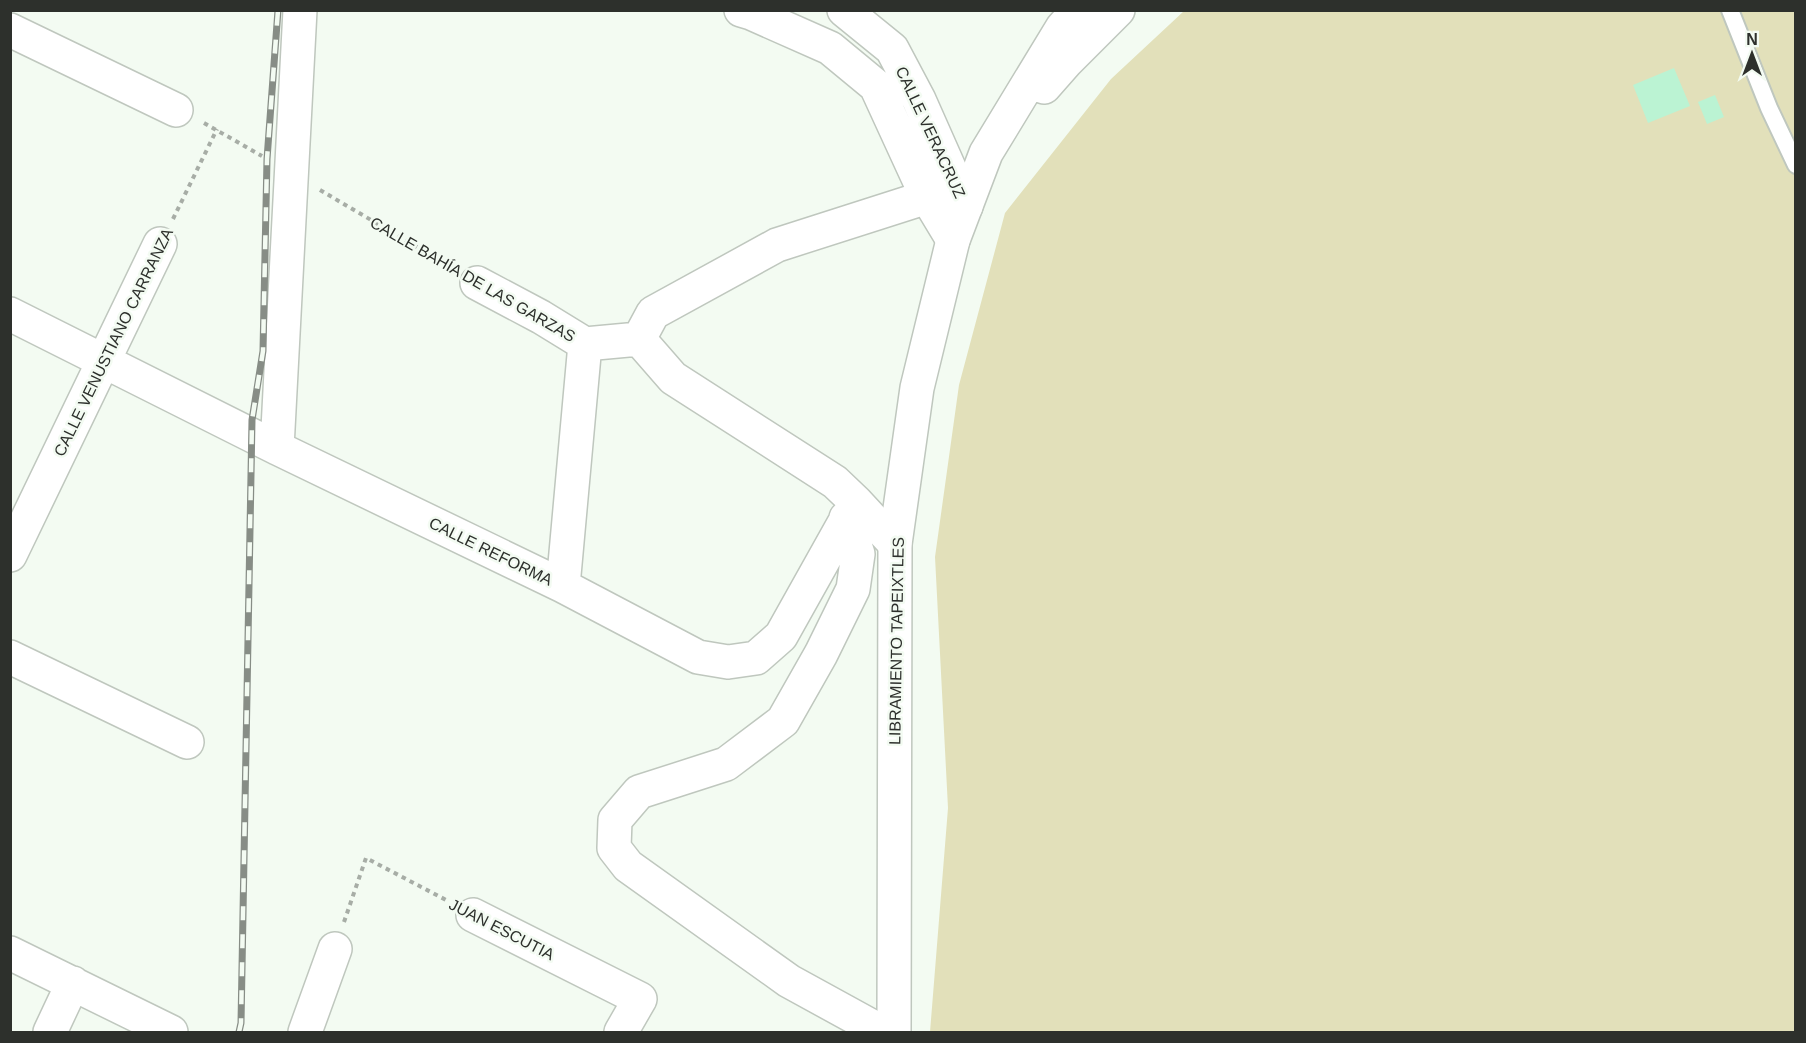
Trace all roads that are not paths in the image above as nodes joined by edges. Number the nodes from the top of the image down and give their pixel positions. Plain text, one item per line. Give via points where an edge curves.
1 (300, 10) edge
2 (741, 10) edge
3 (844, 10) edge
4 (1078, 10) edge
5 (1118, 10) edge
6 (1730, 10) edge
7 (10, 30) edge
8 (176, 110) road end
9 (986, 153) junction
10 (1796, 165) edge
11 (927, 197) junction
12 (966, 206) junction
13 (953, 240) junction
14 (160, 244) road end
15 (477, 283) road end
16 (10, 314) edge
17 (639, 339) junction
18 (585, 344) junction
19 (104, 361) junction
20 (277, 448) junction
21 (851, 510) junction
22 (895, 544) junction
23 (10, 555) edge
24 (563, 586) junction
25 (10, 657) edge
26 (187, 742) dead end
27 (473, 915) road end
28 (335, 949) road end
29 (10, 953) edge
30 (73, 983) junction
31 (50, 1032) edge
32 (171, 1032) edge
33 (305, 1032) edge
34 (621, 1032) edge
35 (882, 1032) edge
36 (894, 1032) edge

1 - 20 street
2 - 11 street via 830,48 876,86
3 - 12 street, CALLE VERACRUZ via 891,49 919,100
4 - 9 street, LIBRAMIENTO TAPEIXTLES via 1062,28
5 - 9 street, LIBRAMIENTO TAPEIXTLES
6 - 10 lane
7 - 8 street
9 - 12 street, LIBRAMIENTO TAPEIXTLES
11 - 13 street
11 - 17 street via 777,245 653,313
12 - 13 street, LIBRAMIENTO TAPEIXTLES
13 - 22 street, LIBRAMIENTO TAPEIXTLES via 917,388
14 - 19 street, CALLE VENUSTIANO CARRANZA
15 - 18 street, CALLE BAHÍA DE LAS GARZAS
16 - 19 street, CALLE REFORMA
17 - 18 street, CALLE BAHÍA DE LAS GARZAS
17 - 21 street via 673,378 835,482
18 - 24 street
19 - 20 street, CALLE REFORMA
19 - 23 street, CALLE VENUSTIANO CARRANZA
20 - 24 street, CALLE REFORMA
21 - 22 street
21 - 24 street, CALLE REFORMA via 781,636 756,658 728,662 698,657
21 - 35 street via 858,554 853,589 783,721 726,764 639,792 615,820 614,848 628,866 789,981
22 - 36 street, LIBRAMIENTO TAPEIXTLES
25 - 26 street
27 - 34 street, JUAN ESCUTIA via 640,999
28 - 33 street
29 - 30 street
30 - 31 street
30 - 32 street

